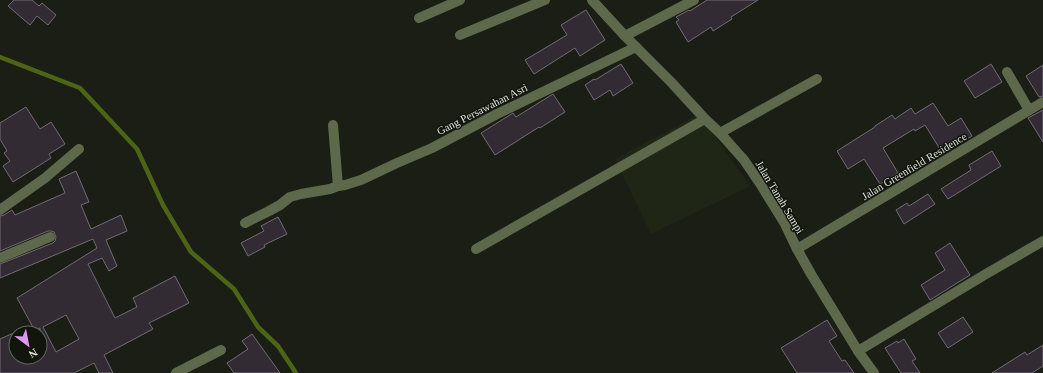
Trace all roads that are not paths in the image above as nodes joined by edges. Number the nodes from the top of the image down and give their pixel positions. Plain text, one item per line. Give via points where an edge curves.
1 (460, 0) edge
2 (544, 0) edge
3 (592, 0) edge
4 (694, 0) edge
5 (419, 18) dead end
6 (460, 35) dead end
7 (625, 36) junction
8 (636, 47) junction
9 (1007, 72) dead end
10 (817, 78) dead end
11 (1043, 102) edge
12 (1029, 110) junction
13 (705, 119) junction
14 (333, 125) dead end
15 (720, 133) junction
16 (79, 149) dead end
17 (338, 186) junction
18 (0, 210) edge
19 (245, 222) dead end
20 (50, 237) dead end
21 (1043, 241) edge
22 (476, 249) dead end
23 (797, 249) junction
24 (0, 258) edge
25 (221, 350) dead end
26 (858, 351) junction
27 (176, 373) edge
28 (874, 373) edge

1 - 5 street
2 - 6 street
3 - 7 street, Jalan Tanah Sampi
4 - 7 street
7 - 8 street, Jalan Tanah Sampi
8 - 13 street, Jalan Tanah Sampi
8 - 17 street, Gang Persawahan Asri via 432,148 360,180
9 - 12 street
10 - 15 street
11 - 12 street, Jalan Greenfield Residence
12 - 23 street, Jalan Greenfield Residence
13 - 15 street, Jalan Tanah Sampi
13 - 22 street
14 - 17 street
15 - 23 street, Jalan Tanah Sampi via 744,160 761,185
16 - 18 street via 45,178
17 - 19 street, Gang Persawahan Asri via 290,197 280,205
20 - 24 street
21 - 26 street
23 - 26 street, Jalan Tanah Sampi
25 - 27 street
26 - 28 street, Jalan Tanah Sampi

